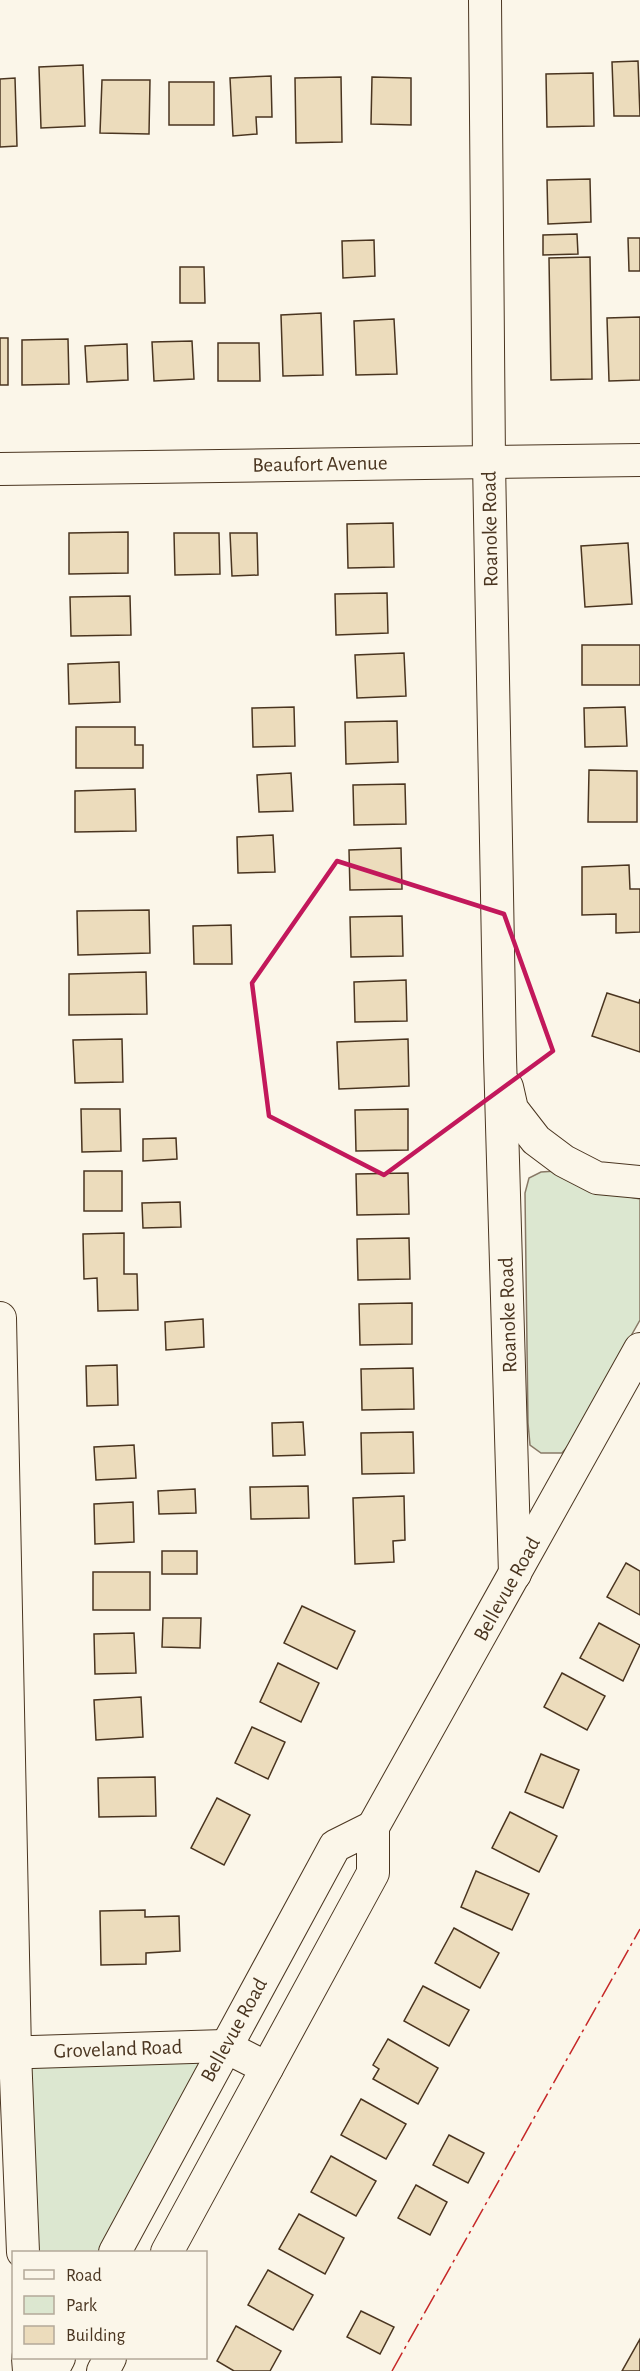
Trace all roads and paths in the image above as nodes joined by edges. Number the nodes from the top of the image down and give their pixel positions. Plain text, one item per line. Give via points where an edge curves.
1 (484, 0) edge
2 (640, 460) edge
3 (489, 462) junction
4 (0, 469) edge
5 (500, 1057) junction
6 (640, 1182) edge
7 (0, 1318) edge
8 (640, 1349) edge
9 (515, 1574) junction
10 (373, 1827) junction
11 (224, 2046) junction
12 (8, 2053) edge
13 (267, 2068) junction
14 (23, 2251) edge
15 (116, 2251) edge
16 (168, 2251) edge

1 - 3 street, Roanoke Road
2 - 3 street, Beaufort Avenue
3 - 4 street, Beaufort Avenue
3 - 5 street, Roanoke Road
5 - 6 street, Roanoke Road via 512,1109 536,1140 564,1161 597,1178
5 - 9 street, Roanoke Road
7 - 12 street
8 - 9 street, Bellevue Road
9 - 10 street, Bellevue Road
10 - 11 street, Bellevue Road via 335,1846
10 - 13 street, Bellevue Road via 373,1873
11 - 12 street, Groveland Road
11 - 13 street, Groveland Road
11 - 15 street, Bellevue Road
12 - 14 street
13 - 16 street, Bellevue Road

